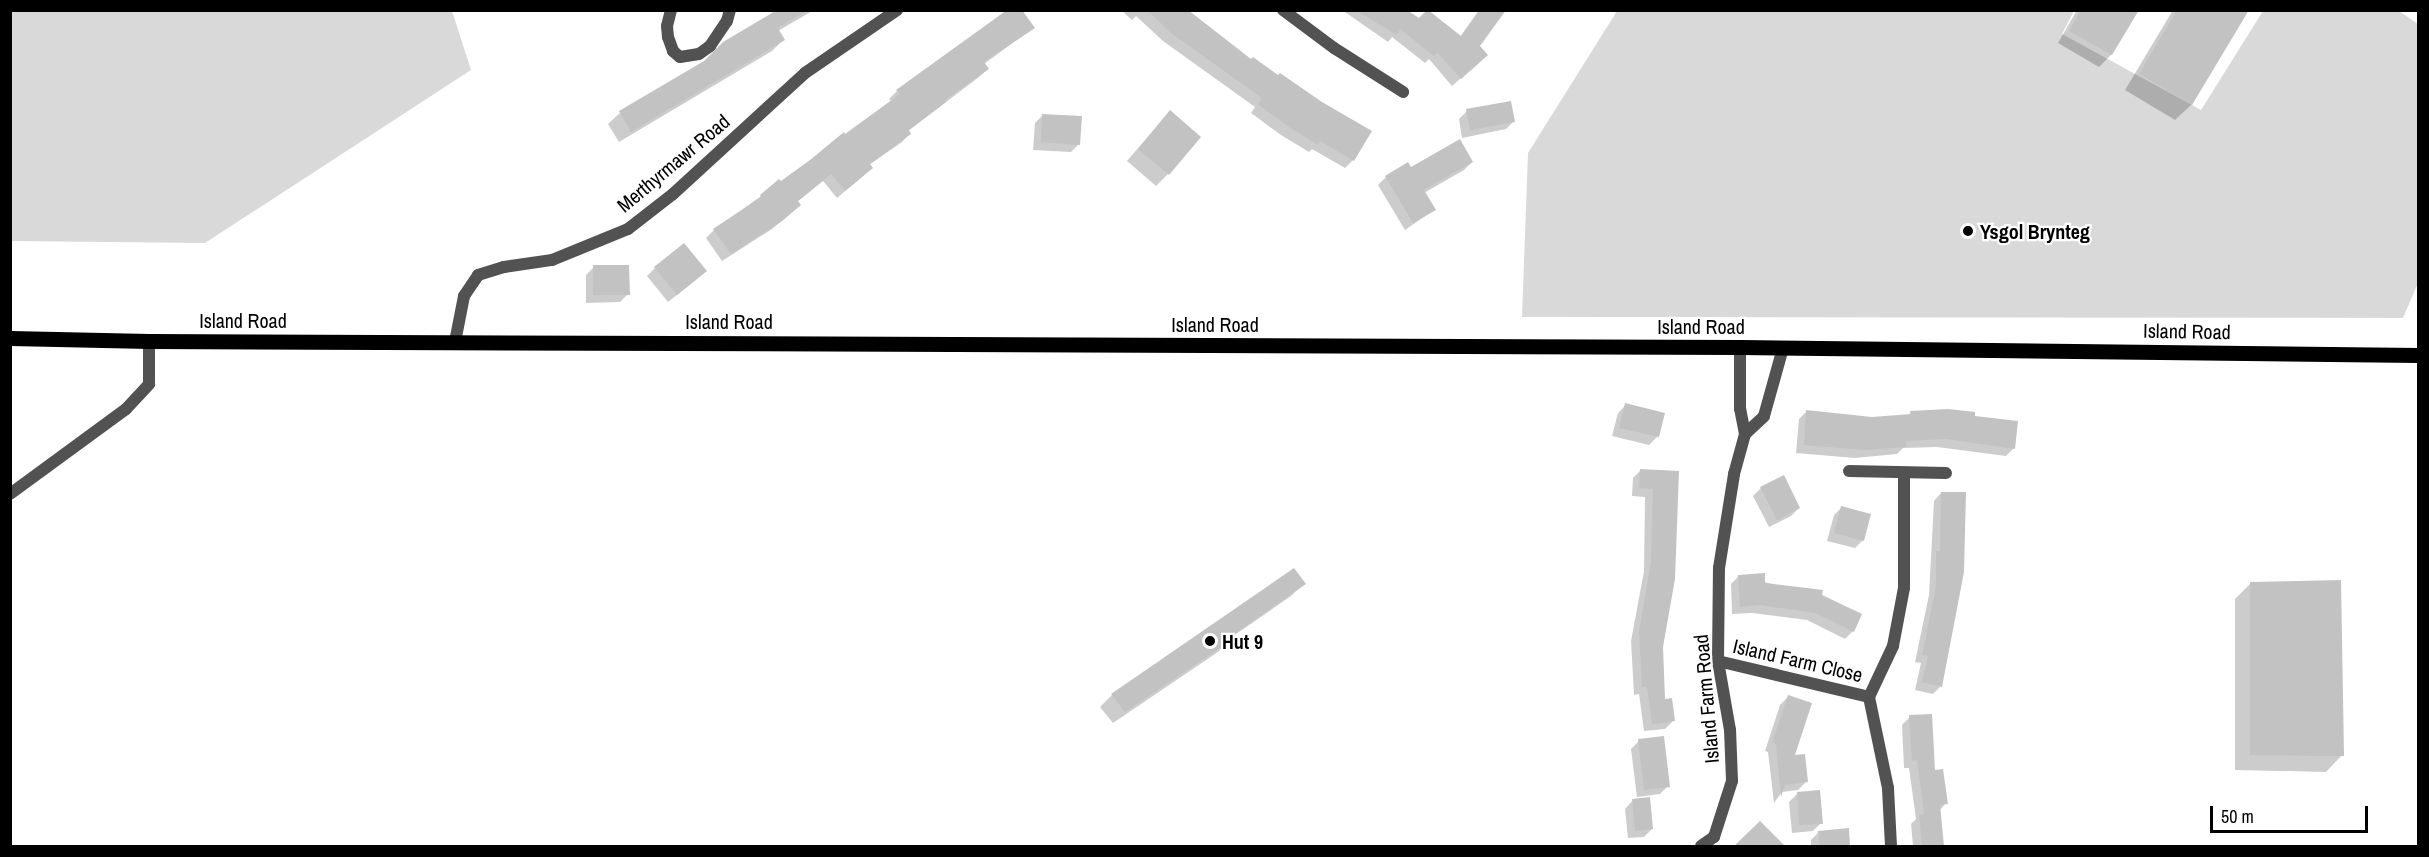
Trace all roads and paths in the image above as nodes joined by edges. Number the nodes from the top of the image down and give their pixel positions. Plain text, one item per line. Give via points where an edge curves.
1 (671, 10) edge
2 (730, 10) edge
3 (897, 10) edge
4 (1283, 10) edge
5 (1403, 92) dead end
6 (10, 338) edge
7 (149, 340) junction
8 (455, 342) junction
9 (1740, 347) junction
10 (1783, 348) junction
11 (2418, 355) edge
12 (1745, 434) junction
13 (1849, 471) dead end
14 (1946, 473) dead end
15 (1904, 474) junction
16 (10, 494) edge
17 (1718, 661) junction
18 (1869, 697) junction
19 (1701, 846) edge
20 (1892, 846) edge

1 - 2 street via 666,26 668,37 680,57 699,54 710,46
3 - 8 street, Merthyrmawr Road via 805,73 673,194 628,229 552,260 478,275 464,296
4 - 5 street
6 - 7 main road, Island Road
7 - 8 main road, Island Road
7 - 16 street via 149,384 126,409
8 - 9 main road, Island Road
9 - 10 main road, Island Road
9 - 12 street, Island Farm Road via 1740,409
10 - 11 main road, Island Road
10 - 12 street, Island Farm Road via 1764,416
12 - 17 street, Island Farm Road via 1734,474 1719,567
13 - 15 street
14 - 15 street
15 - 18 street, Island Farm Close via 1904,588 1893,645
17 - 18 street, Island Farm Close
17 - 19 street, Island Farm Road via 1730,730 1732,780 1714,837
18 - 20 street, Island Farm Close via 1888,788

